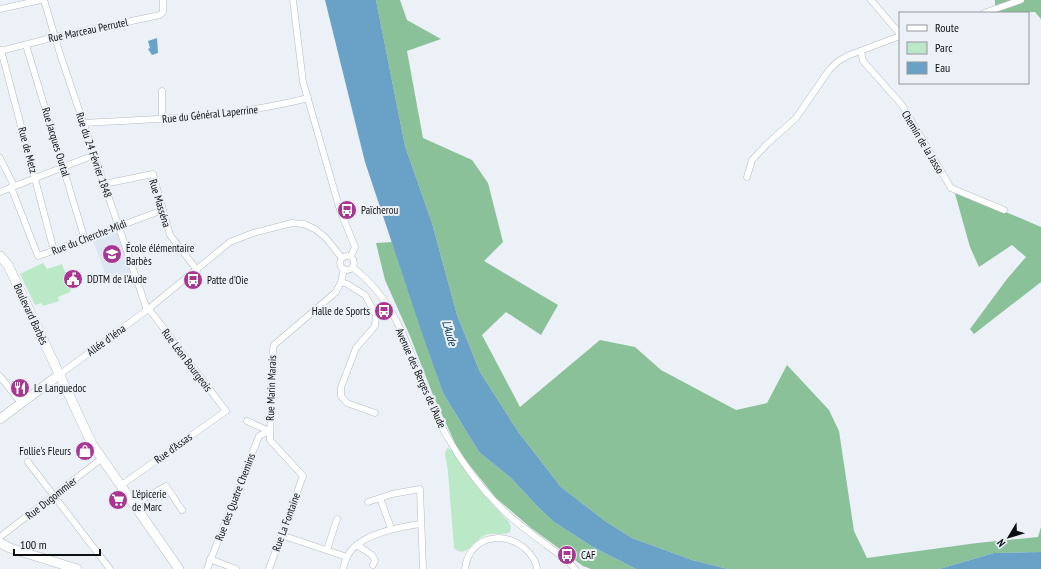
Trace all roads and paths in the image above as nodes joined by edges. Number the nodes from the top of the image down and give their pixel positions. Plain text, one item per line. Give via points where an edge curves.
1 (42, 0) edge
2 (163, 0) edge
3 (293, 0) edge
4 (871, 0) edge
5 (1021, 0) edge
6 (0, 9) edge
7 (987, 12) edge
8 (899, 34) edge
9 (899, 35) edge
10 (55, 37) junction
11 (26, 45) junction
12 (1, 50) edge
13 (861, 51) junction
14 (162, 91) dead end
15 (308, 98) junction
16 (162, 118) junction
17 (83, 123) junction
18 (94, 155) junction
19 (0, 158) edge
20 (64, 167) junction
21 (747, 177) dead end
22 (35, 178) junction
23 (104, 184) junction
24 (13, 187) junction
25 (0, 192) edge
26 (163, 210) junction
27 (1004, 210) dead end
28 (118, 226) junction
29 (85, 240) junction
30 (54, 251) junction
31 (0, 256) edge
32 (351, 256) junction
33 (342, 258) junction
34 (353, 268) junction
35 (197, 270) junction
36 (344, 270) junction
37 (341, 282) junction
38 (148, 310) junction
39 (59, 375) junction
40 (0, 376) edge
41 (21, 403) junction
42 (226, 410) joint
43 (375, 413) dead end
44 (0, 418) edge
45 (246, 421) dead end
46 (269, 431) junction
47 (101, 459) junction
48 (28, 462) dead end
49 (303, 476) joint
50 (120, 486) junction
51 (54, 496) junction
52 (380, 498) junction
53 (368, 502) dead end
54 (134, 505) junction
55 (182, 510) dead end
56 (337, 519) dead end
57 (420, 524) junction
58 (391, 528) junction
59 (281, 535) junction
60 (0, 538) edge
61 (0, 543) edge
62 (357, 545) junction
63 (327, 550) junction
64 (347, 557) junction
65 (210, 560) junction
66 (373, 565) dead end
67 (77, 569) edge
68 (110, 569) edge
69 (179, 569) edge
70 (207, 569) edge
71 (236, 569) edge
72 (269, 569) edge
73 (343, 569) edge
74 (423, 569) edge
75 (465, 569) edge
76 (537, 569) edge
77 (576, 569) edge

1 - 6 street
1 - 10 street, Rue du 24 Février 1848
2 - 10 street, Rue Marceau Perrutel via 164,12 160,15
3 - 15 street via 300,71
4 - 8 street
5 - 7 street
9 - 13 street
10 - 11 street, Rue Marceau Perrutel
10 - 17 street, Rue du 24 Février 1848
11 - 12 street, Rue Marceau Perrutel
11 - 20 street, Rue Jacques Ourtal
12 - 22 street, Rue de Metz
13 - 21 street via 847,56 829,70 796,118 752,160
13 - 27 street, Chemin de la Jasso via 864,60 902,105 951,188
14 - 16 street
15 - 16 street, Rue du Général Laperrine via 253,110
15 - 32 street via 340,210 354,247
16 - 17 street, Rue du Général Laperrine
17 - 18 street, Rue du 24 Février 1848
18 - 20 street
18 - 23 street, Rue du 24 Février 1848
19 - 24 street
20 - 22 street
20 - 29 street, Rue Jacques Ourtal
22 - 24 street
22 - 30 street, Rue de Metz
23 - 26 street, Rue Masséna via 153,174
23 - 28 street, Rue du 24 Février 1848
24 - 25 street
24 - 30 street, Rue du Cherche-Midi via 38,256
26 - 28 street, Rue du Cherche-Midi
26 - 35 street, Rue Masséna via 172,240
28 - 29 street, Rue du Cherche-Midi
28 - 38 street, Rue du 24 Février 1848
29 - 30 street, Rue du Cherche-Midi
31 - 39 main road, Boulevard Barbès via 8,265
32 - 33 street
32 - 34 street via 355,263
33 - 35 street, Allée d'Iéna via 315,229 304,224 292,223 230,242
33 - 36 street via 340,265
34 - 36 street
34 - 77 street, Avenue des Berges de l'Aude via 369,281 402,331 434,412 469,470 505,512 568,560
35 - 38 street, Allée d'Iéna
36 - 37 street, Rue Marin Marais
37 - 43 street via 365,295 376,315 375,326 356,348 342,387 342,396 347,403
37 - 46 street, Rue Marin Marais via 336,292 272,349
38 - 39 street, Allée d'Iéna
38 - 42 street, Rue Léon Bourgeois
39 - 41 main road, Allée d'Iéna
39 - 47 main road, Boulevard Barbès via 87,436
40 - 41 street
41 - 44 main road, Allée d'Iéna
42 - 50 street, Rue d'Assas
45 - 46 street
46 - 49 street, Rue Marin Marais via 270,440
46 - 65 street, Rue des Quatre Chemins via 259,436
47 - 50 main road, Boulevard Barbès
47 - 51 street, Rue Dugommier
48 - 51 street
49 - 59 street, Rue La Fontaine
50 - 54 main road, Boulevard Barbès
51 - 60 street, Rue Dugommier
51 - 68 street
52 - 53 street
52 - 57 street via 420,489
52 - 58 street
54 - 55 street via 166,486
54 - 69 main road, Boulevard Barbès
56 - 63 street
57 - 58 street
57 - 74 street
58 - 62 street
59 - 63 street
59 - 72 street, Rue La Fontaine
61 - 67 main road
62 - 64 street
62 - 66 street via 372,555 375,560
63 - 64 street
64 - 73 street
65 - 70 street, Rue des Quatre Chemins
65 - 71 street
75 - 76 street via 466,558 475,547 488,539 506,538 516,541 530,553

